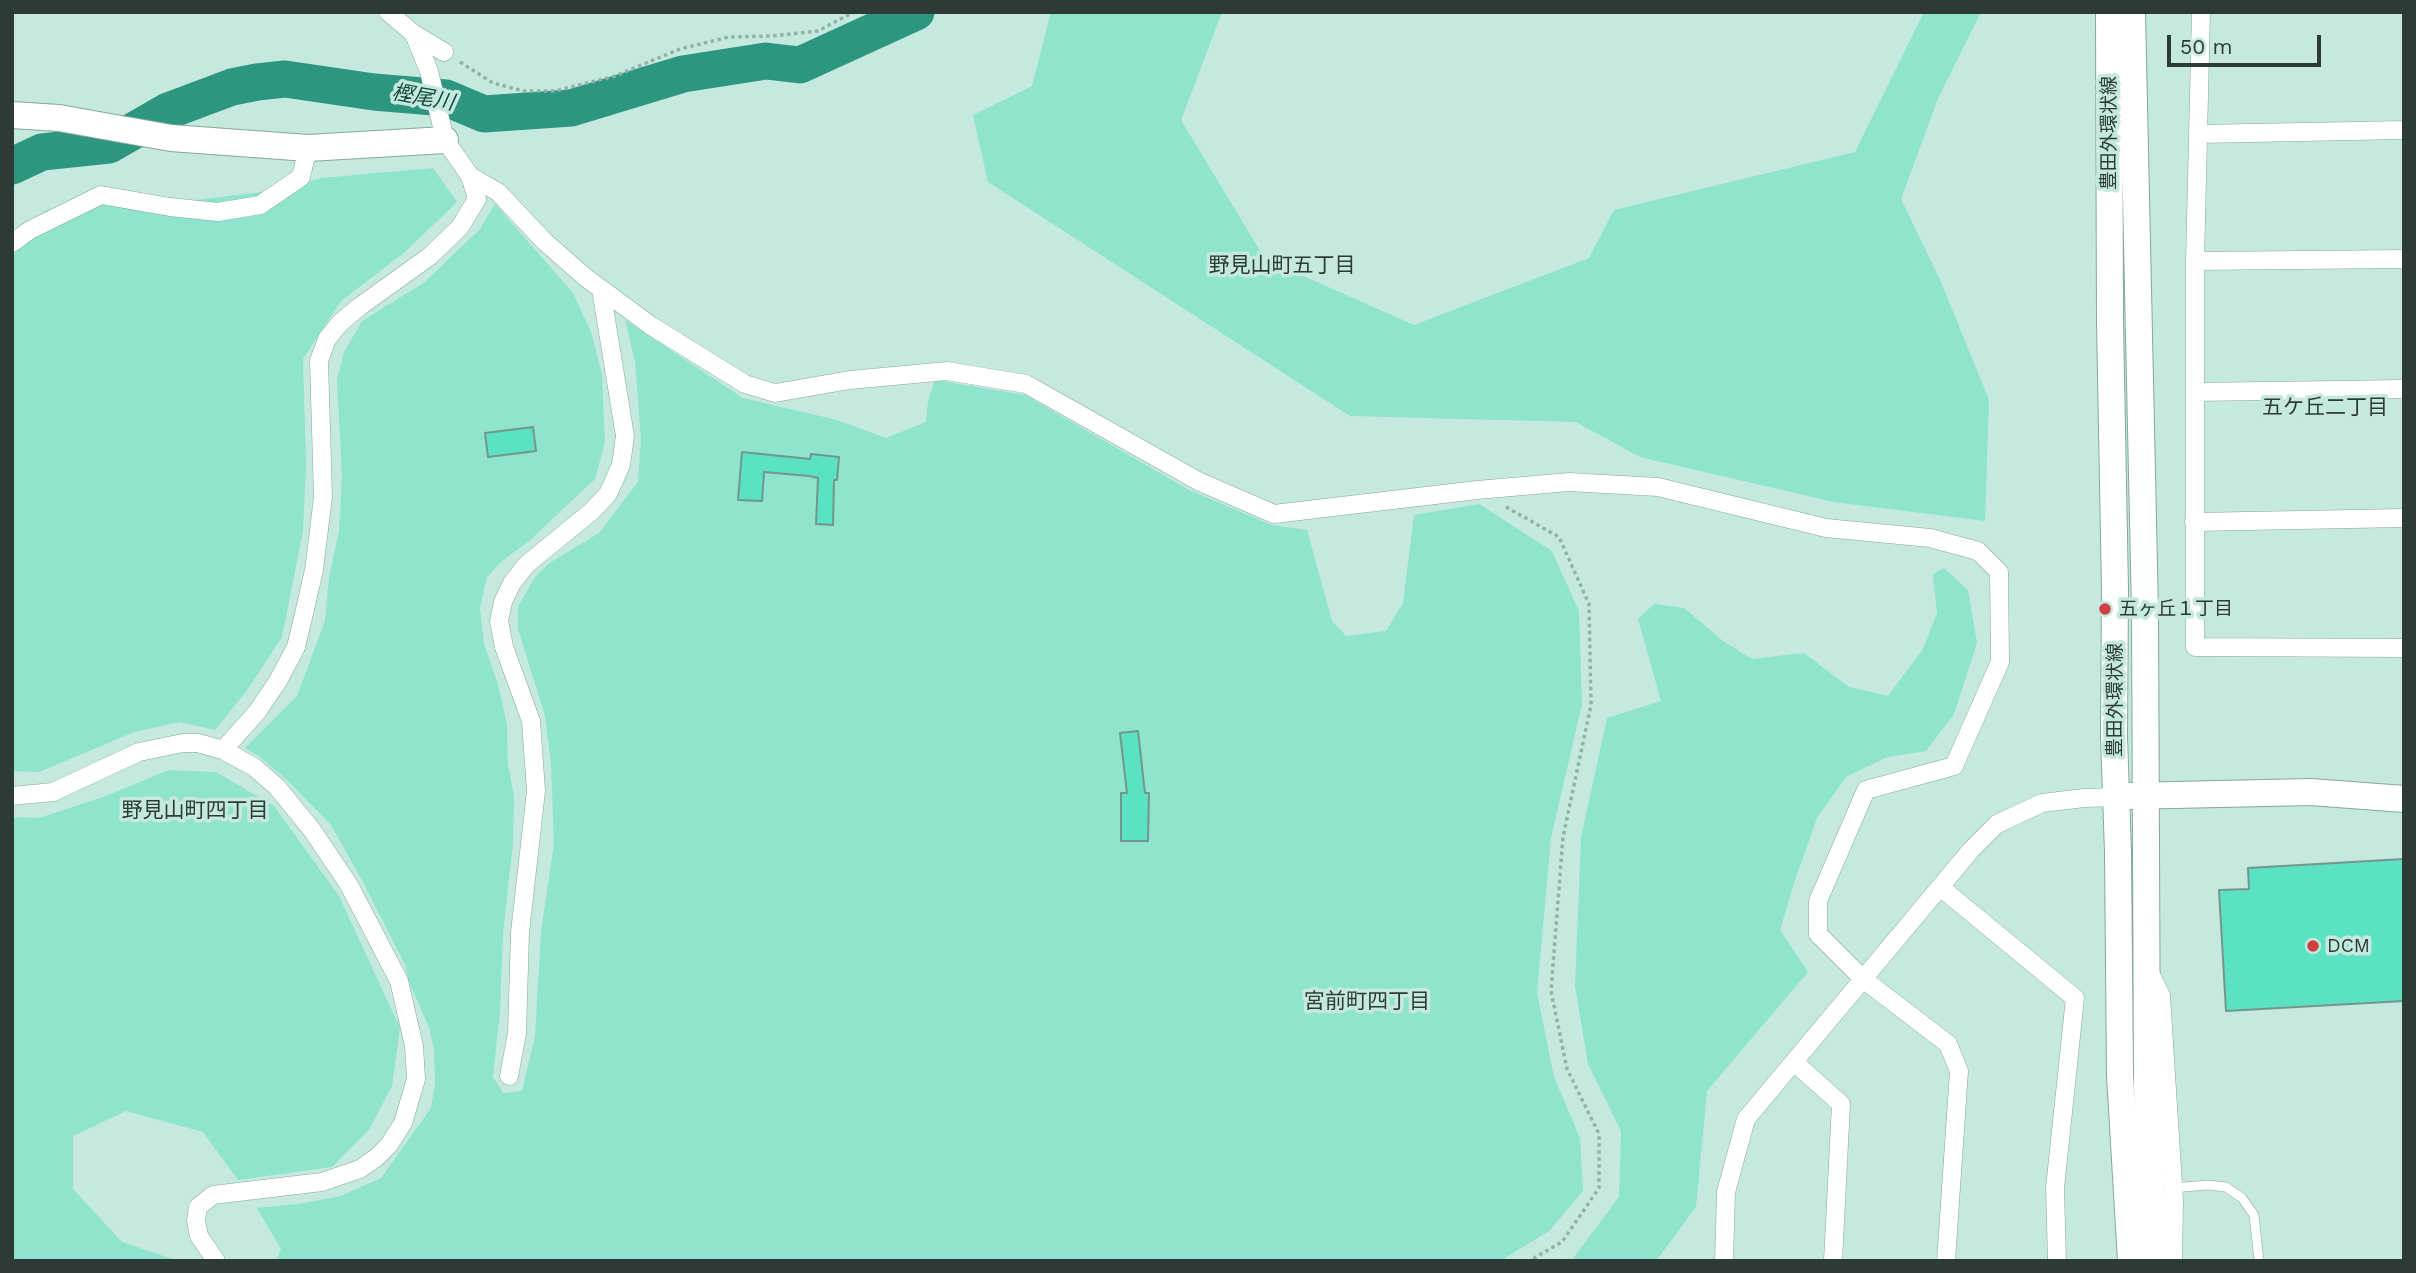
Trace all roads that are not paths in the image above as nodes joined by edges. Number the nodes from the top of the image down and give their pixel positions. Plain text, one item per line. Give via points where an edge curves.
1 (388, 12) edge
2 (2109, 12) edge
3 (2132, 12) edge
4 (2201, 12) edge
5 (414, 34) junction
6 (444, 52) road end
7 (12, 115) edge
8 (2404, 130) edge
9 (2199, 134) junction
10 (445, 140) junction
11 (308, 148) junction
12 (470, 176) junction
13 (12, 243) edge
14 (2404, 259) edge
15 (2195, 261) junction
16 (601, 289) junction
17 (2404, 389) edge
18 (2195, 392) junction
19 (2404, 518) edge
20 (2194, 522) junction
21 (2404, 648) edge
22 (223, 750) junction
23 (12, 796) edge
24 (2144, 796) junction
25 (2116, 797) junction
26 (2404, 799) edge
27 (1940, 887) junction
28 (2147, 965) junction
29 (1863, 979) junction
30 (1795, 1063) junction
31 (509, 1076) dead end
32 (2173, 1188) junction
33 (216, 1261) edge
34 (1724, 1261) edge
35 (1833, 1261) edge
36 (1947, 1261) edge
37 (2057, 1261) edge
38 (2131, 1261) edge
39 (2155, 1261) edge
40 (2173, 1261) edge
41 (2259, 1261) edge

1 - 5 street
2 - 25 street, 豊田外環状線
3 - 24 street, 豊田外環状線 via 2146,612
4 - 9 street
5 - 6 street
5 - 10 street via 429,71
7 - 11 street via 60,118 171,138
8 - 9 street
9 - 15 street
10 - 11 street
10 - 12 street
11 - 13 street via 301,177 260,205 218,212 101,195
12 - 16 street via 498,192 544,241
12 - 22 street via 477,199 460,227 430,256 349,315 327,339 319,361 323,497 314,570 296,647 257,712
14 - 15 street
15 - 18 street
16 - 29 street via 745,384 775,393 947,371 1026,384 1198,481 1274,514 1569,482 1658,486 1826,528 1930,538 1978,551 2000,572 2000,662 1954,766 1866,790 1818,901 1818,934
16 - 31 street via 625,436 621,465 608,494 592,511 526,565 512,583 499,621 531,721 536,791 520,932 517,1033
17 - 18 street
18 - 20 street
19 - 20 street
20 - 21 street via 2195,646
22 - 23 street via 183,743 139,752 53,792
22 - 33 street via 277,787 349,884 399,981 414,1046 416,1079 402,1123 389,1145 360,1169 322,1182 213,1195 202,1202 196,1221 199,1236
24 - 25 street
24 - 26 street via 2311,792
24 - 28 street, 豊田外環状線
25 - 27 street via 2042,803 1997,824
25 - 38 street, 豊田外環状線 via 2120,1075
27 - 29 street
27 - 37 street via 2075,998 2055,1188
28 - 32 street via 2161,996
28 - 39 street, 豊田外環状線
29 - 30 street
29 - 36 street via 1948,1044 1959,1071
30 - 34 street via 1746,1119 1726,1192
30 - 35 street via 1841,1104
32 - 40 street
32 - 41 lane via 2226,1186 2242,1198 2254,1215

